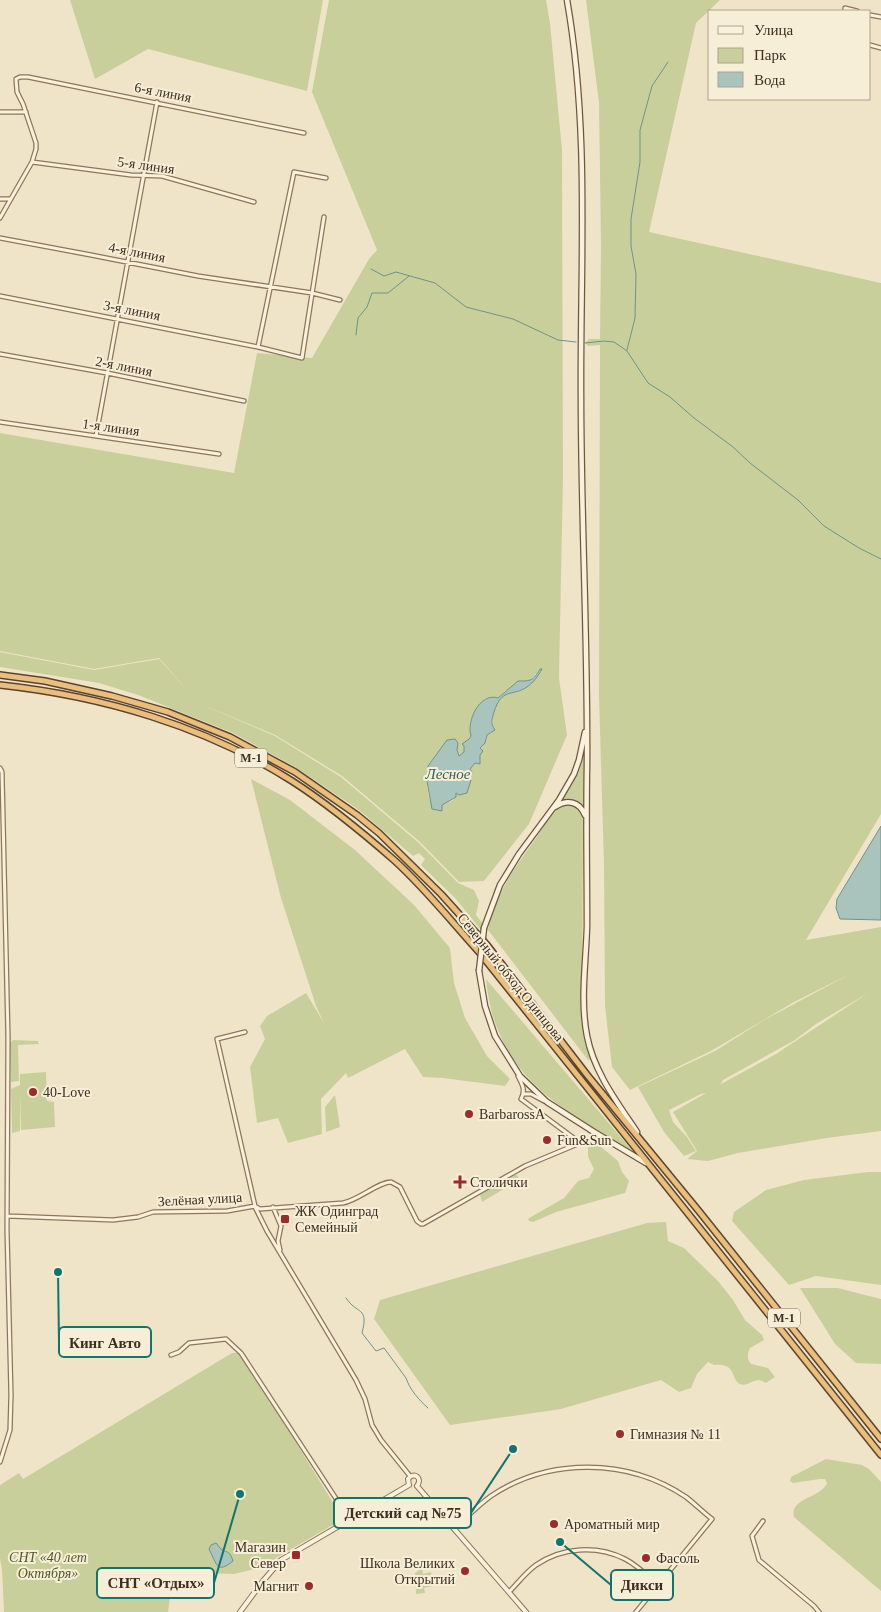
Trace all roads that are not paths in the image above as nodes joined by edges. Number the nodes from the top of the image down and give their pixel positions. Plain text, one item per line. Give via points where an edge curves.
1 (567, 0) edge
2 (157, 102) junction
3 (0, 112) edge
4 (26, 112) junction
5 (304, 133) dead end
6 (32, 162) junction
7 (143, 176) junction
8 (326, 178) dead end
9 (0, 198) edge
10 (11, 198) junction
11 (254, 202) dead end
12 (324, 217) dead end
13 (0, 218) edge
14 (0, 238) edge
15 (128, 262) junction
16 (270, 288) junction
17 (312, 294) junction
18 (0, 296) edge
19 (340, 300) dead end
20 (117, 318) junction
21 (258, 347) junction
22 (0, 354) edge
23 (107, 374) junction
24 (244, 401) dead end
25 (0, 422) edge
26 (96, 436) junction
27 (219, 454) dead end
28 (0, 675) edge
29 (0, 685) edge
30 (587, 699) junction
31 (1, 770) edge
32 (551, 810) junction
33 (586, 823) junction
34 (245, 1032) dead end
35 (510, 1061) junction
36 (524, 1094) junction
37 (547, 1102) junction
38 (643, 1142) junction
39 (646, 1163) junction
40 (255, 1206) junction
41 (273, 1207) junction
42 (8, 1216) junction
43 (280, 1252) junction
44 (171, 1356) dead end
45 (881, 1439) edge
46 (881, 1455) edge
47 (0, 1462) edge
48 (410, 1476) junction
49 (409, 1485) junction
50 (417, 1486) junction
51 (350, 1520) junction
52 (764, 1521) dead end
53 (454, 1529) junction
54 (658, 1585) junction
55 (509, 1592) junction
56 (240, 1612) edge
57 (526, 1612) edge
58 (636, 1612) edge
59 (819, 1612) edge

1 - 30 main road, М-1 via 578,96 582,175 581,400
2 - 4 street, 6-я линия via 20,77 16,79 17,92
2 - 5 street, 6-я линия
2 - 7 street
3 - 4 street
4 - 6 street via 36,143
6 - 7 street, 5-я линия
6 - 10 street
7 - 11 street, 5-я линия via 176,179
7 - 15 street
8 - 16 street via 294,172
9 - 10 street
10 - 13 street
12 - 17 street
14 - 15 street, 4-я линия
15 - 16 street, 4-я линия
15 - 20 street
16 - 17 street, 4-я линия
16 - 21 street
17 - 19 street, 4-я линия
17 - 21 street, 3-я линия via 302,358
18 - 20 street, 3-я линия
20 - 21 street, 3-я линия
20 - 23 street
22 - 23 street, 2-я линия
23 - 24 street, 2-я линия
23 - 26 street
25 - 26 street, 1-я линия
26 - 27 street, 1-я линия
28 - 38 highway, Северный обход Одинцова / М-1 via 112,696 160,710 230,737 295,772 356,815 404,857 461,916
29 - 39 highway, Северный обход Одинцова / М-1 via 79,697 143,714 250,758 312,795 395,861 435,901
30 - 32 main road, М-1 via 579,760 567,787
30 - 33 main road, М-1
31 - 42 street via 8,1037
32 - 33 main road via 562,802 574,802 583,811
32 - 35 main road, М-1, bridge via 500,885 484,928 479,971 484,998 495,1036
33 - 38 main road, М-1 via 586,1033 604,1080
34 - 40 street, Зелёная улица via 217,1039
35 - 36 street
35 - 37 main road, М-1 via 520,1076
36 - 37 street
36 - 41 street via 521,1099 580,1142 526,1166 423,1224 418,1223 400,1187 392,1182 348,1202
37 - 39 main road, М-1
38 - 45 highway, Северный обход Одинцова / М-1
39 - 46 highway, Северный обход Одинцова / М-1
40 - 41 street via 260,1209
40 - 42 street, Зелёная улица via 227,1211 153,1212 113,1220
40 - 43 street
41 - 43 street via 281,1226
42 - 47 street via 10,1430
43 - 48 street via 356,1380 376,1433
44 - 51 street via 190,1343 225,1338 242,1353
48 - 49 street via 407,1480
48 - 50 street via 418,1478
49 - 50 street
49 - 51 street
50 - 53 street
51 - 56 street via 281,1560
52 - 59 street via 752,1536 759,1560
53 - 54 street via 493,1495 535,1475 579,1467 629,1472 678,1492 712,1519
53 - 55 street
54 - 55 street via 624,1558 585,1549 545,1560
54 - 58 street
55 - 57 street

